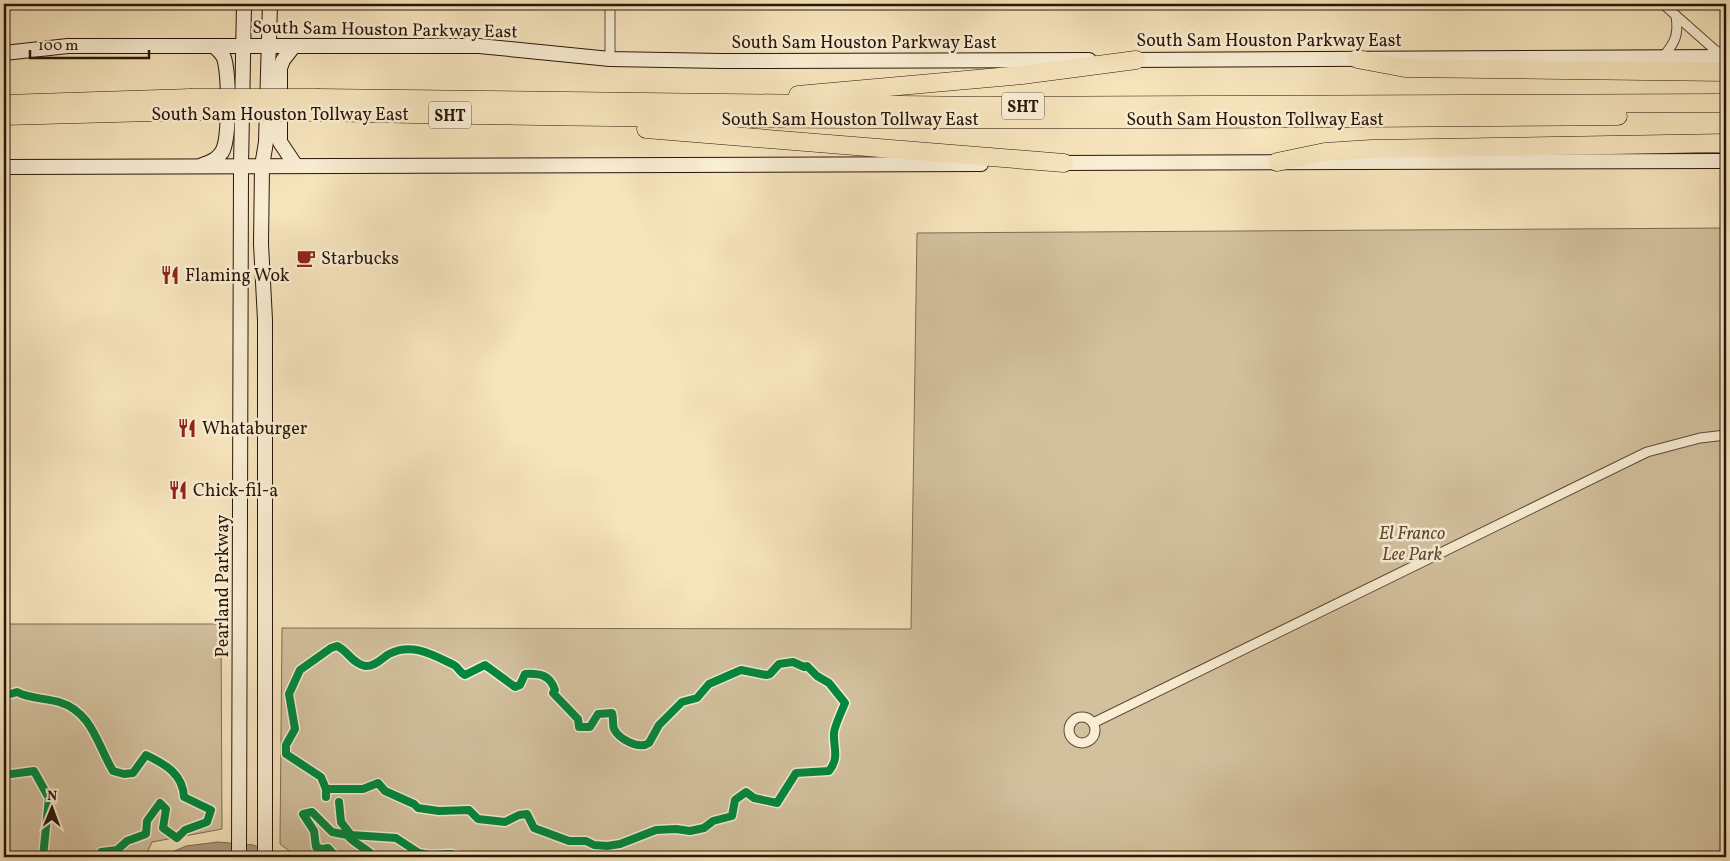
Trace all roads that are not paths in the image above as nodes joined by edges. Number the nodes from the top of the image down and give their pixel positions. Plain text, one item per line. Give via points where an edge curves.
1 (244, 4) edge
2 (270, 4) edge
3 (610, 4) edge
4 (1663, 4) edge
5 (1676, 16) junction
6 (214, 46) junction
7 (244, 46) junction
8 (294, 46) junction
9 (269, 47) junction
10 (4, 53) edge
11 (1726, 57) edge
12 (610, 58) junction
13 (1662, 58) junction
14 (1357, 59) junction
15 (1136, 60) junction
16 (1726, 72) edge
17 (1726, 103) edge
18 (4, 104) edge
19 (716, 104) junction
20 (190, 105) junction
21 (320, 105) junction
22 (1726, 114) edge
23 (4, 116) edge
24 (579, 118) junction
25 (1726, 143) edge
26 (1726, 160) edge
27 (1276, 162) junction
28 (1064, 163) junction
29 (202, 166) junction
30 (262, 166) junction
31 (296, 166) junction
32 (4, 167) edge
33 (241, 167) junction
34 (241, 373) junction
35 (265, 373) junction
36 (1726, 435) edge
37 (266, 555) junction
38 (241, 556) junction
39 (1093, 723) dead end
40 (239, 857) edge
41 (265, 857) edge

1 - 7 main road, Pearland Parkway
2 - 9 main road
3 - 12 street
4 - 5 street
5 - 11 street
5 - 13 street via 1678,35
6 - 7 main road, South Sam Houston Parkway East
6 - 10 main road, South Sam Houston Parkway East via 68,46
6 - 29 main road via 223,56 226,68 226,135 223,151
7 - 9 main road, South Sam Houston Parkway East
7 - 33 main road, Pearland Parkway
8 - 9 main road, South Sam Houston Parkway East
8 - 12 main road, South Sam Houston Parkway East via 480,46
8 - 31 main road via 280,68 280,142
9 - 30 main road via 266,142
11 - 13 main road, South Sam Houston Parkway East
12 - 15 main road, South Sam Houston Parkway East via 722,61
13 - 14 main road, South Sam Houston Parkway East
14 - 15 main road, South Sam Houston Parkway East
14 - 16 highway via 1405,68
15 - 19 highway via 1022,75
17 - 19 highway, South Sam Houston Tollway East / SHT
18 - 20 highway, South Sam Houston Tollway East / SHT
19 - 21 highway, South Sam Houston Tollway East / SHT
20 - 21 highway, South Sam Houston Tollway East / SHT, bridge
20 - 23 highway, South Sam Houston Tollway East / SHT
21 - 24 highway, South Sam Houston Tollway East / SHT
22 - 24 highway, South Sam Houston Tollway East / SHT via 974,120
24 - 28 highway via 619,127
25 - 27 highway via 1372,149 1325,152
26 - 27 main road
27 - 28 main road
28 - 31 main road
29 - 32 main road
29 - 33 main road
30 - 31 main road
30 - 33 main road
30 - 35 main road
33 - 34 main road, Pearland Parkway
34 - 35 main road
34 - 38 main road, Pearland Parkway
35 - 37 main road
36 - 39 street via 1700,438 1647,452
37 - 38 main road
37 - 41 main road
38 - 40 main road, Pearland Parkway

